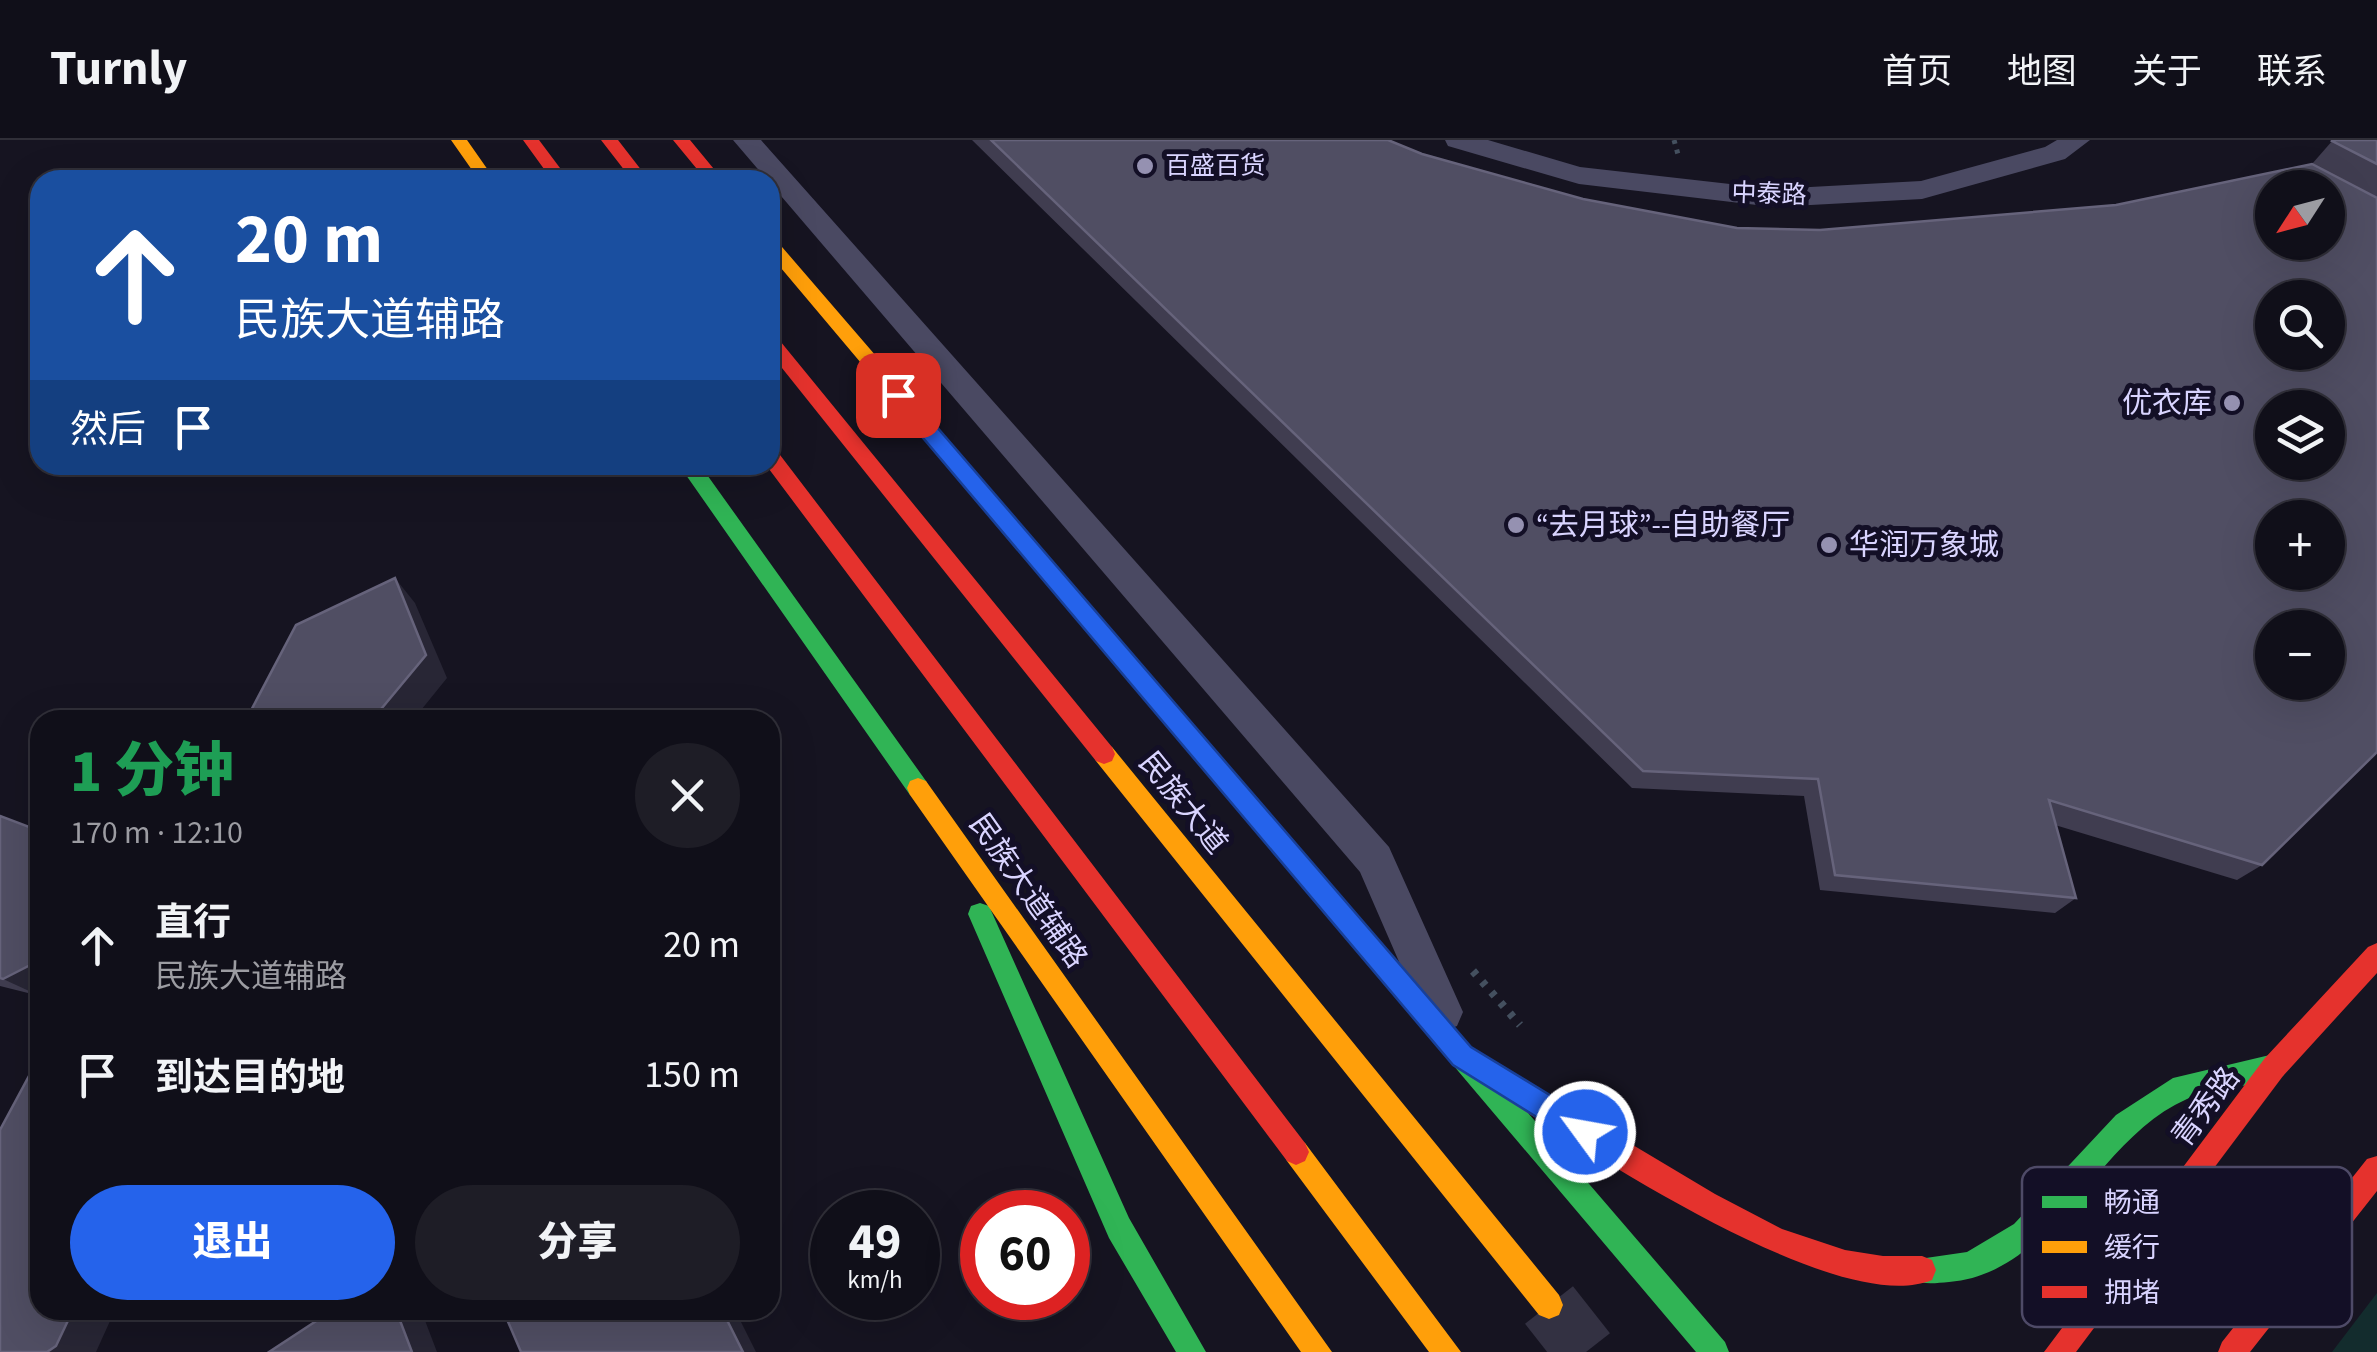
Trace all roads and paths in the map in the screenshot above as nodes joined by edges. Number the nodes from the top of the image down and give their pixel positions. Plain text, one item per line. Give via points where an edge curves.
1 (459, 140) edge
2 (531, 140) edge
3 (609, 140) edge
4 (681, 140) edge
5 (746, 140) edge
6 (1458, 140) edge
7 (2077, 140) edge
8 (480, 170) edge
9 (554, 170) edge
10 (633, 170) edge
11 (706, 170) edge
12 (772, 170) edge
13 (780, 179) edge
14 (780, 256) edge
15 (780, 352) edge
16 (780, 469) edge
17 (696, 475) edge
18 (935, 812) junction
19 (2377, 954) edge
20 (1466, 963) dead end
21 (1530, 1037) dead end
22 (1462, 1056) junction
23 (2274, 1067) junction
24 (2086, 1167) edge
25 (2198, 1167) edge
26 (2377, 1168) edge
27 (2352, 1200) edge
28 (2022, 1235) edge
29 (1631, 1254) junction
30 (1548, 1305) tunnel mouth
31 (1661, 1322) dead end
32 (2077, 1327) edge
33 (2252, 1327) edge
34 (1192, 1352) edge
35 (1318, 1352) edge
36 (1447, 1352) edge
37 (1714, 1352) edge
38 (2058, 1352) edge
39 (2232, 1352) edge

1 - 8 main road
2 - 9 main road
3 - 10 main road
4 - 11 main road
5 - 12 street
6 - 7 street, 中泰路 via 1580,175 1774,198 1922,190 2055,154
13 - 22 street via 1376,860
14 - 22 main road
15 - 30 main road, 民族大道
16 - 36 main road
17 - 18 main road, 民族大道辅路
18 - 34 main road via 1118,1228
18 - 35 main road, 民族大道辅路
19 - 23 main road, 青秀路
20 - 21 path
22 - 28 main road via 1762,1237 1822,1259 1892,1272 1970,1266
22 - 29 main road
23 - 24 main road via 2182,1087 2125,1124
23 - 25 main road, 青秀路
26 - 27 main road
29 - 31 main road
29 - 37 main road
32 - 38 main road, 青秀路
33 - 39 main road

